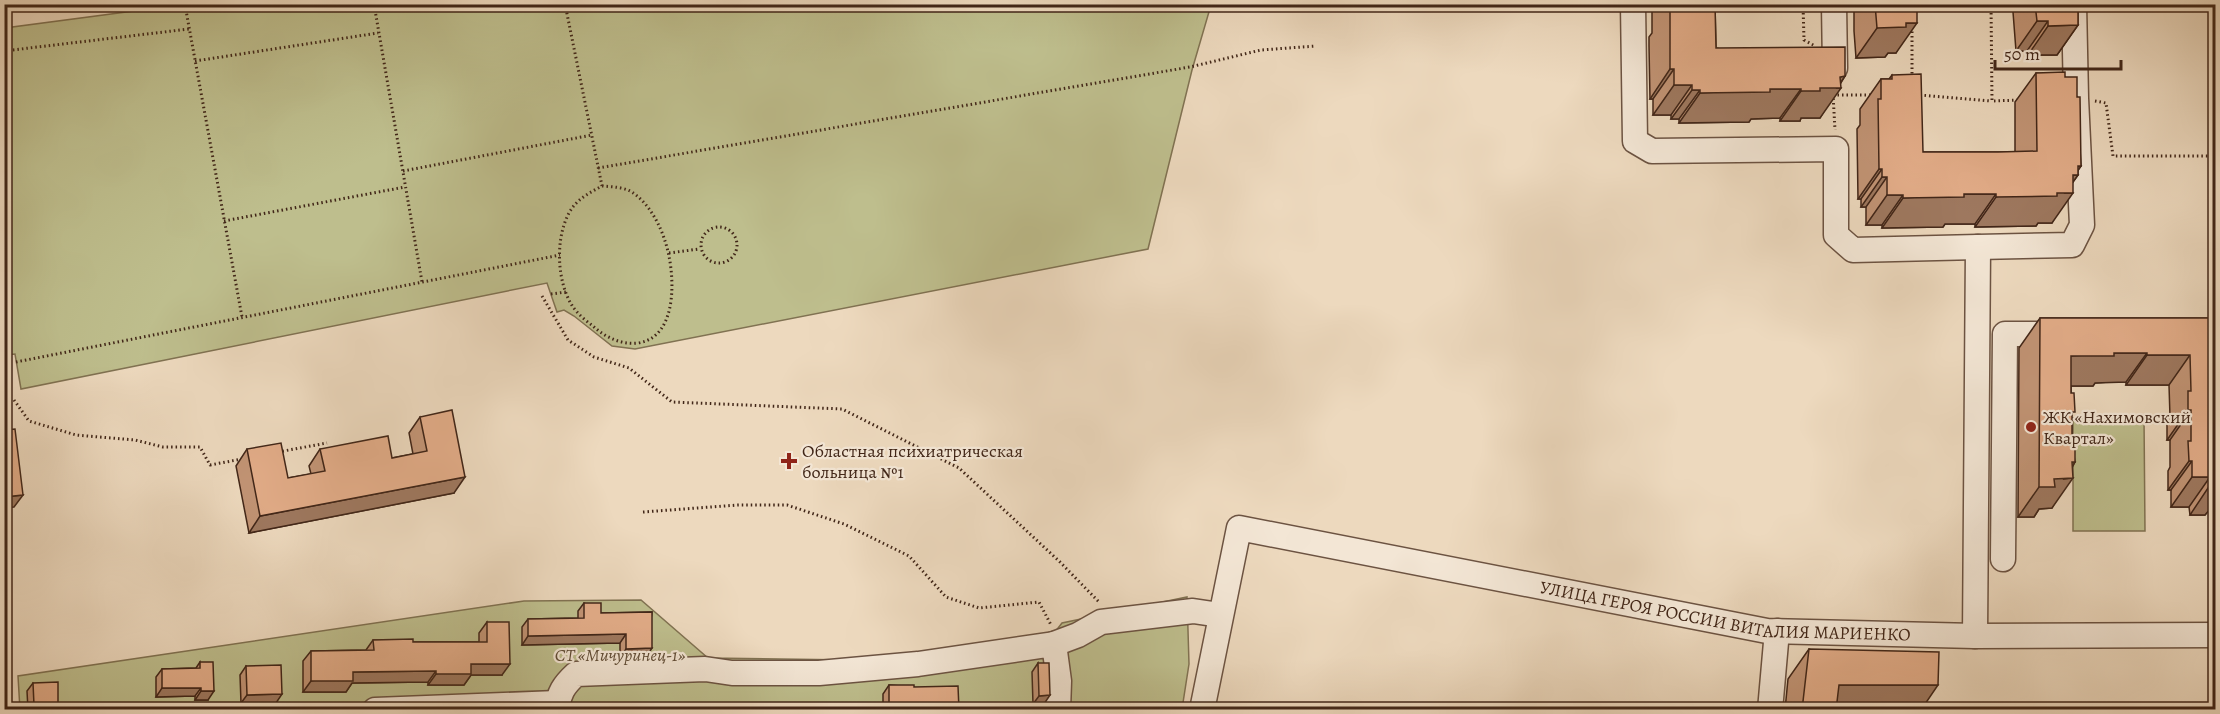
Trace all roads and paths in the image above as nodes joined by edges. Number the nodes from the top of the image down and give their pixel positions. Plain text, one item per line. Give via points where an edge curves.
1 (411, 4) edge
2 (565, 4) edge
3 (1633, 4) edge
4 (1803, 4) edge
5 (1834, 4) edge
6 (1991, 4) edge
7 (2074, 4) edge
8 (185, 5) edge
9 (1912, 27) edge
10 (189, 29) junction
11 (378, 33) junction
12 (1804, 40) dead end
13 (1316, 45) dead end
14 (4, 51) edge
15 (195, 61) junction
16 (1834, 68) joint
17 (1912, 83) edge
18 (1878, 95) edge
19 (1912, 95) edge
20 (1833, 96) junction
21 (2076, 98) junction
22 (2028, 100) dead end
23 (1992, 101) junction
24 (592, 135) junction
25 (1836, 149) junction
26 (2216, 152) edge
27 (598, 168) junction
28 (403, 171) junction
29 (405, 186) junction
30 (602, 186) junction
31 (224, 221) junction
32 (1978, 247) junction
33 (700, 248) junction
34 (669, 254) junction
35 (560, 255) junction
36 (422, 282) junction
37 (566, 292) junction
38 (551, 294) dead end
39 (542, 296) dead end
40 (242, 317) junction
41 (2087, 333) edge
42 (16, 362) dead end
43 (14, 400) dead end
44 (327, 443) dead end
45 (268, 454) edge
46 (245, 458) edge
47 (643, 512) dead end
48 (2003, 559) dead end
49 (1220, 615) junction
50 (1117, 620) junction
51 (1777, 631) junction
52 (2216, 635) edge
53 (1975, 636) junction
54 (1054, 644) junction
55 (557, 706) edge
56 (375, 710) edge
57 (1058, 710) edge
58 (1202, 710) edge
59 (1770, 710) edge

1 - 11 path via 375,10
2 - 24 path
3 - 25 street via 1635,141 1652,151
4 - 12 path
5 - 16 street
6 - 23 path
7 - 21 street
8 - 10 path
9 - 17 path
10 - 14 path
10 - 15 path
11 - 15 path
11 - 28 path
13 - 27 path via 1261,50 1190,67
15 - 31 path
16 - 20 path
18 - 20 path
19 - 23 path
20 - 25 path
21 - 26 path via 2106,103 2114,156 2208,156
21 - 32 street via 2082,225 2072,244
22 - 23 path
24 - 27 path
24 - 28 path
25 - 32 street via 1836,235 1853,250
27 - 30 path
28 - 29 path
29 - 31 path
29 - 36 path
30 - 34 path via 620,187 635,194 648,207
30 - 35 path via 582,197 568,215
31 - 40 path
32 - 53 street
33 - 33 path via 703,238 718,227 736,237 738,247 734,258 726,262 713,262
33 - 34 path
34 - 37 path via 672,277 665,325 654,337 639,343 618,342 602,334 574,308
35 - 36 path
35 - 37 path
36 - 40 path
37 - 38 path
39 - 50 path via 568,340 594,357 629,368 672,402 842,410 959,468
40 - 42 path
41 - 48 street via 2005,334
43 - 46 path via 28,421 76,435 135,440 163,447 200,447 210,465
44 - 45 path
47 - 54 path via 787,506 821,516 909,556 946,597 980,608 1039,602 1054,631
49 - 50 street via 1193,611
49 - 51 street, УЛИЦА ГЕРОЯ РОССИИ ВИТАЛИЯ МАРИЕНКО via 1239,528
49 - 58 street
50 - 54 street via 1101,622
51 - 53 street, УЛИЦА ГЕРОЯ РОССИИ ВИТАЛИЯ МАРИЕНКО
51 - 59 street
52 - 53 street, УЛИЦА ГЕРОЯ РОССИИ ВИТАЛИЯ МАРИЕНКО
54 - 55 street via 918,664 819,673 732,674 705,669 576,674 564,685
54 - 57 street
55 - 56 street

